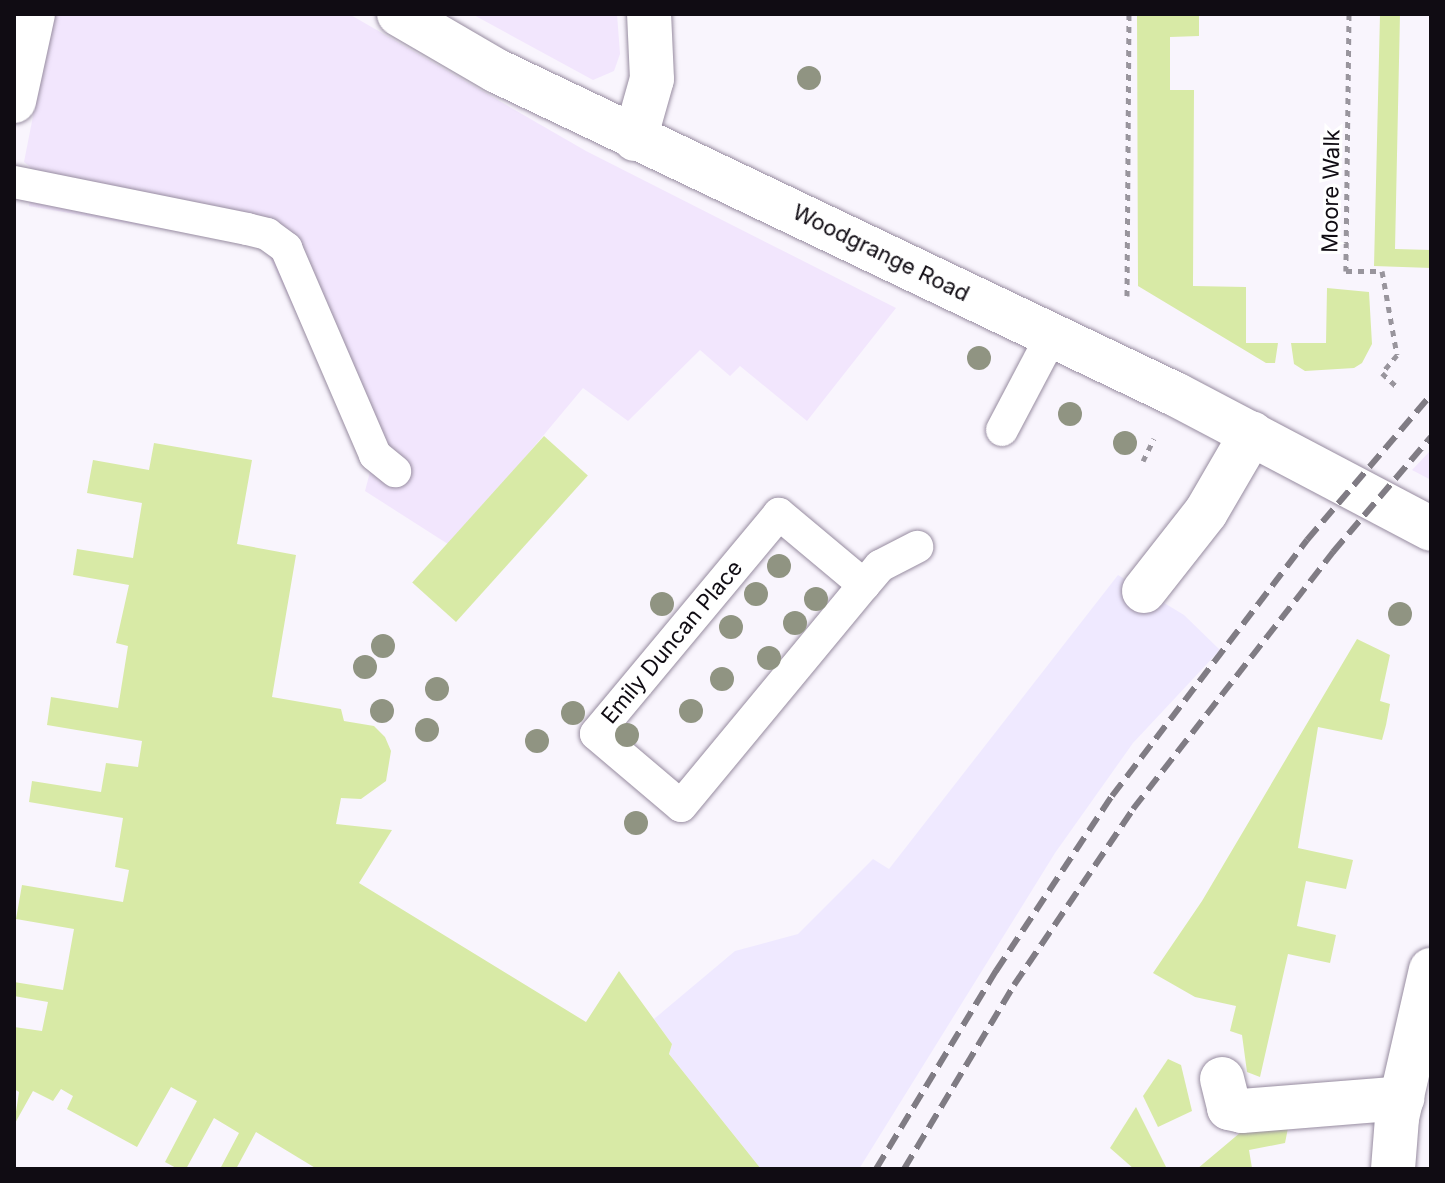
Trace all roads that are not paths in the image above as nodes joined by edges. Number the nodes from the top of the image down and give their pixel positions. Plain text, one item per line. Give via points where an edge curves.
1 (33, 14) edge
2 (399, 14) edge
3 (649, 14) edge
4 (14, 101) edge
5 (635, 139) junction
6 (14, 182) edge
7 (1052, 335) junction
8 (1002, 430) dead end
9 (1252, 433) junction
10 (395, 471) dead end
11 (1431, 529) edge
12 (917, 547) dead end
13 (864, 585) junction
14 (1144, 591) dead end
15 (1431, 970) edge
16 (1402, 1098) junction
17 (1217, 1105) dead end
18 (1393, 1169) edge

1 - 4 main road
2 - 5 main road, Woodgrange Road via 497,71
3 - 5 main road via 652,79
5 - 7 main road, Woodgrange Road
6 - 10 lane via 247,229 267,234 286,248 375,455
7 - 8 lane
7 - 9 main road, Woodgrange Road
9 - 11 main road, Woodgrange Road
9 - 14 main road via 1206,512
12 - 13 lane, Emily Duncan Place via 880,566
13 - 13 lane, Emily Duncan Place via 681,806 596,734 779,514
15 - 16 main road
16 - 17 main road via 1346,1106
16 - 18 main road

